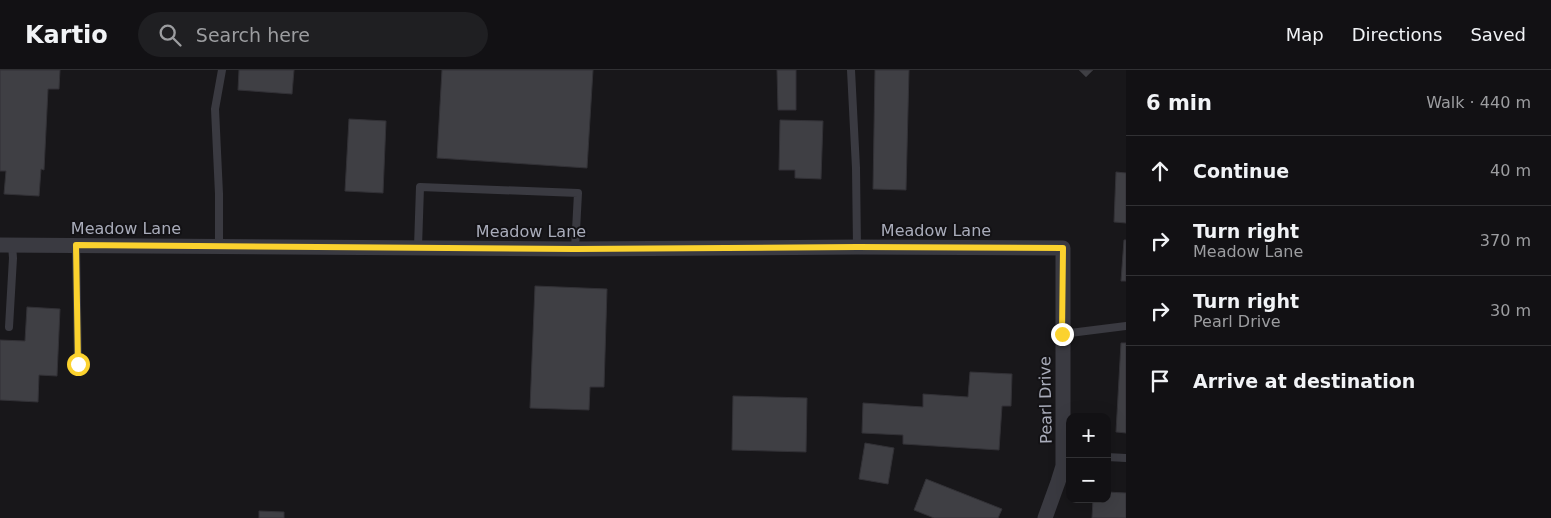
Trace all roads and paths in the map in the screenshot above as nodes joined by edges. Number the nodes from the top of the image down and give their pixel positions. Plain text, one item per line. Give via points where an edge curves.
1 (222, 70) edge
2 (851, 70) edge
3 (6, 245) edge
4 (76, 245) junction
5 (219, 246) junction
6 (418, 247) junction
7 (857, 247) junction
8 (1063, 248) joint
9 (575, 249) junction
10 (1126, 326) edge
11 (9, 328) dead end
12 (1062, 334) junction
13 (78, 364) dead end
14 (1066, 456) edge
15 (1111, 457) edge
16 (1126, 458) edge
17 (1045, 518) edge

1 - 5 lane via 215,109
2 - 7 lane
3 - 4 street, Meadow Lane
3 - 11 lane via 13,258
4 - 5 street, Meadow Lane
4 - 13 lane
5 - 6 street, Meadow Lane
6 - 9 street, Meadow Lane
6 - 9 lane via 420,186 578,193
7 - 8 street, Meadow Lane
7 - 9 street, Meadow Lane
8 - 12 street, Pearl Drive
10 - 12 lane
12 - 14 street, Pearl Drive
14 - 17 street, Pearl Drive
15 - 16 lane

